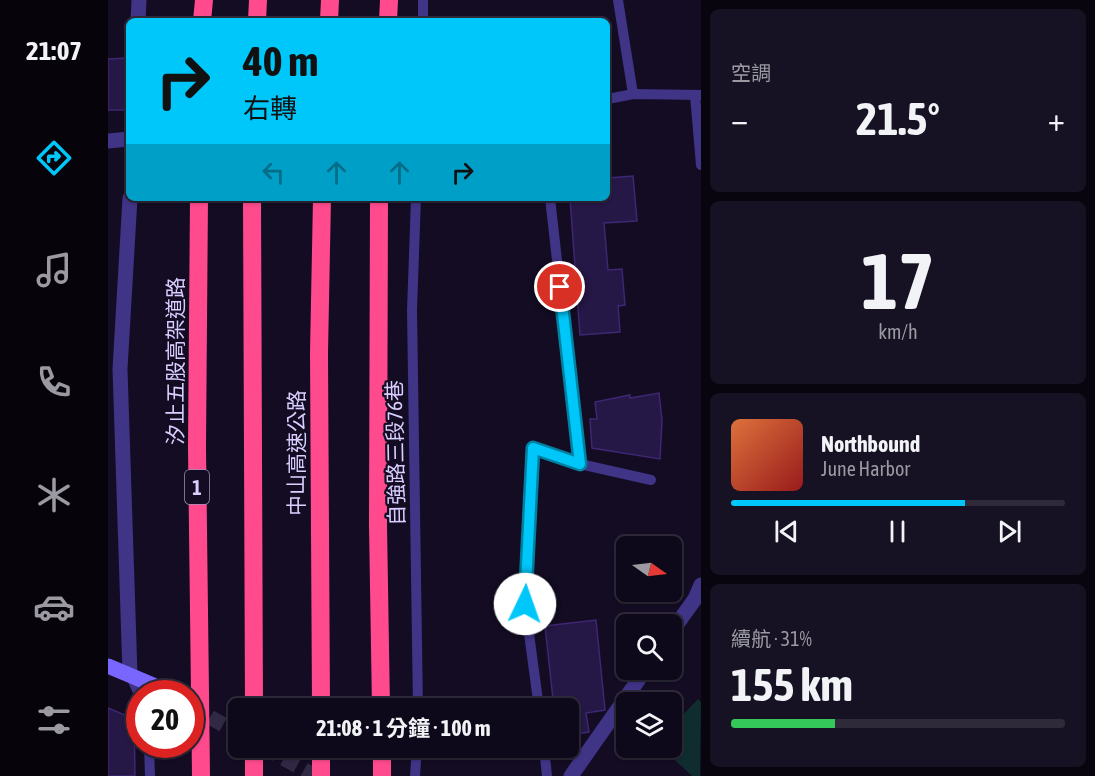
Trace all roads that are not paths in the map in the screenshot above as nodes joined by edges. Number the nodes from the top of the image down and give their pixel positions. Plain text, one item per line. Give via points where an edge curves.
1 (139, 0) edge
2 (204, 0) edge
3 (258, 0) edge
4 (330, 0) edge
5 (389, 0) edge
6 (423, 0) edge
7 (618, 0) edge
8 (138, 18) edge
9 (202, 18) edge
10 (257, 18) edge
11 (329, 18) edge
12 (388, 18) edge
13 (423, 18) edge
14 (633, 94) junction
15 (698, 95) edge
16 (610, 99) edge
17 (126, 139) edge
18 (108, 141) edge
19 (700, 165) edge
20 (130, 201) edge
21 (199, 201) edge
22 (252, 201) edge
23 (322, 201) edge
24 (379, 201) edge
25 (416, 201) edge
26 (550, 201) edge
27 (114, 370) edge
28 (580, 464) junction
29 (651, 480) dead end
30 (700, 585) edge
31 (682, 616) edge
32 (108, 666) edge
33 (130, 674) junction
34 (133, 680) edge
35 (143, 680) tunnel mouth
36 (638, 680) edge
37 (254, 698) edge
38 (321, 698) edge
39 (381, 698) edge
40 (418, 698) edge
41 (537, 698) edge
42 (149, 758) edge
43 (254, 758) edge
44 (321, 758) edge
45 (382, 758) edge
46 (416, 758) edge
47 (545, 758) edge
48 (150, 776) edge
49 (201, 776) edge
50 (254, 776) edge
51 (321, 776) edge
52 (382, 776) edge
53 (415, 776) edge
54 (547, 776) edge
55 (571, 776) edge

1 - 8 street
2 - 9 highway
3 - 10 highway
4 - 11 highway
5 - 12 highway
6 - 13 lane
7 - 14 lane
14 - 15 lane
14 - 16 lane
15 - 19 lane
17 - 18 street
20 - 27 street
21 - 49 highway, 汐止五股高架道路 / 1
22 - 37 highway, 中山高速公路
23 - 38 highway, 中山高速公路
24 - 39 highway
25 - 40 lane, 自強路三段76巷 via 412,310
26 - 28 lane
27 - 33 street
28 - 29 lane
28 - 41 lane via 533,448 525,604
30 - 31 street
32 - 33 street
33 - 34 lane
33 - 35 street
36 - 55 street
42 - 48 lane
43 - 50 highway
44 - 51 highway
45 - 52 highway
46 - 53 lane
47 - 54 lane

